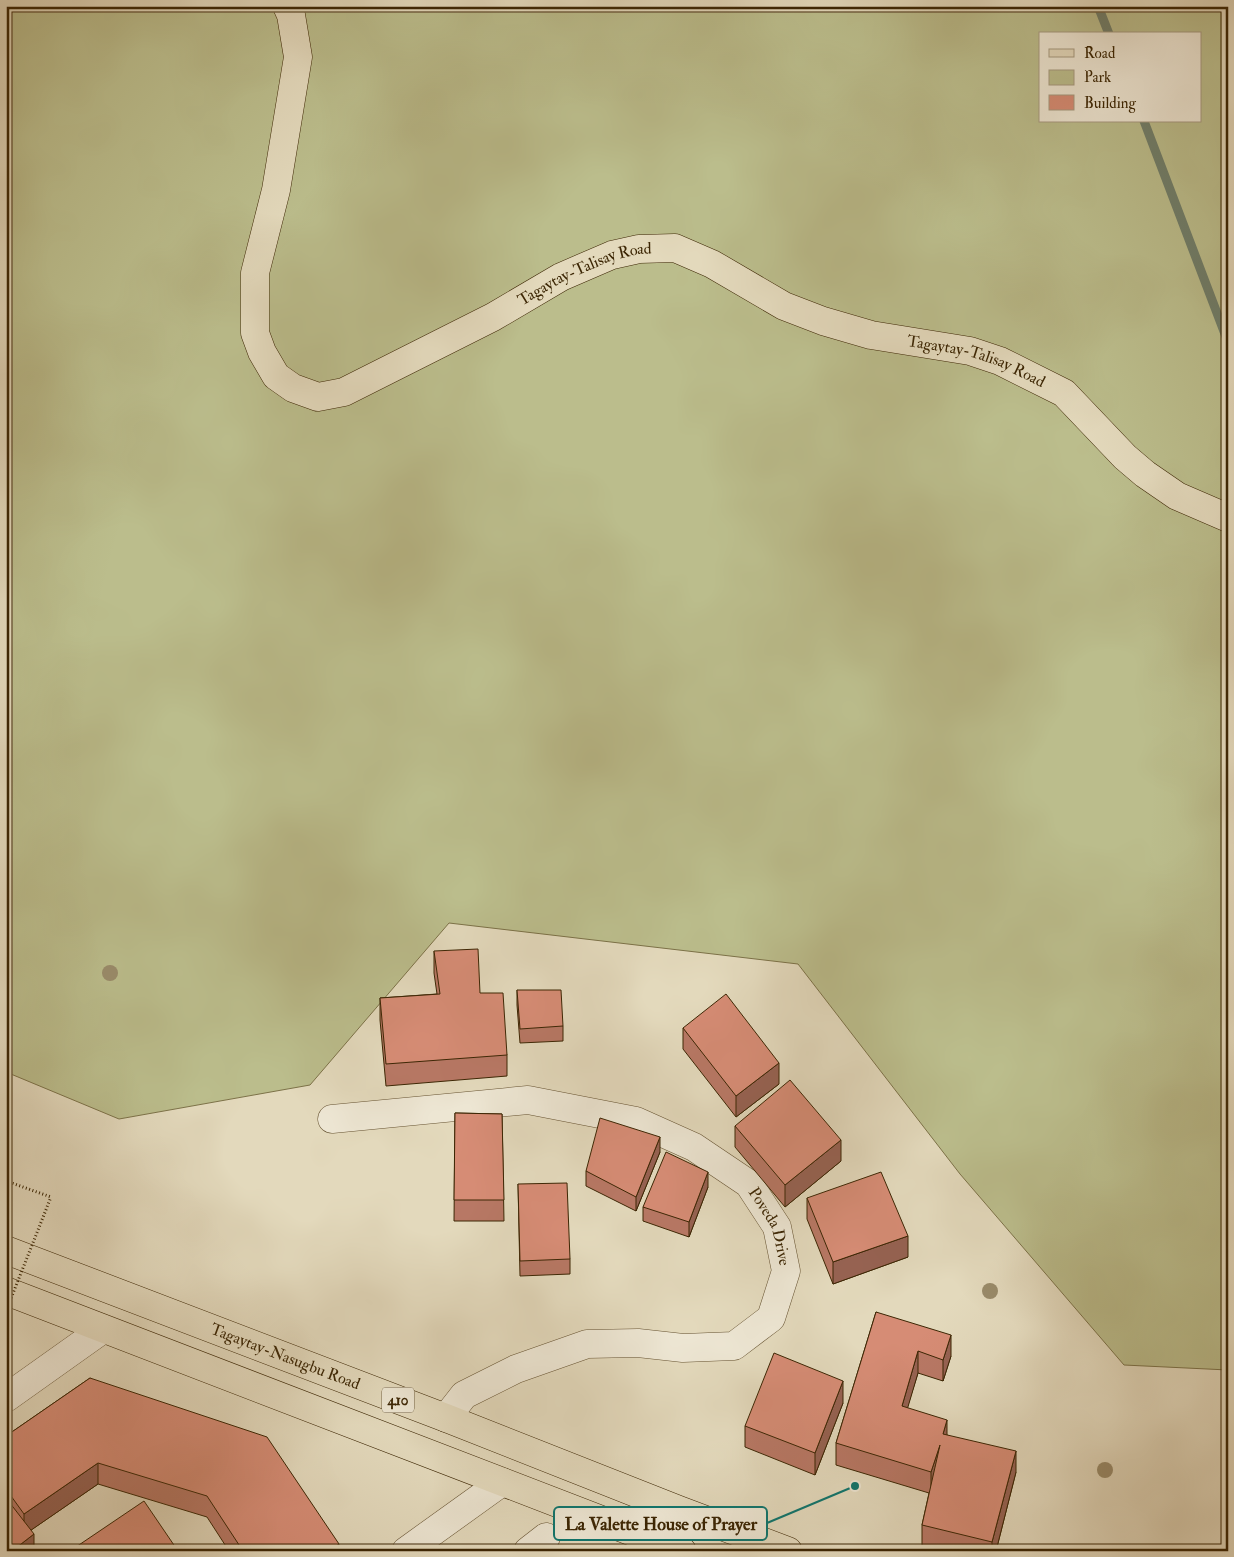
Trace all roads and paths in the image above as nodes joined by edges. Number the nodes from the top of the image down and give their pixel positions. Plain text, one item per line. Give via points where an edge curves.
1 (288, 6) edge
2 (1228, 518) edge
3 (332, 1119) dead end
4 (6, 1181) edge
5 (6, 1250) edge
6 (6, 1291) edge
7 (6, 1311) edge
8 (103, 1329) junction
9 (6, 1398) edge
10 (446, 1418) junction
11 (502, 1482) junction
12 (406, 1551) edge
13 (682, 1551) edge
14 (788, 1551) edge

1 - 2 main road, Tagaytay-Talisay Road via 298,57 276,190 255,273 255,334 276,376 293,388 318,396 344,392 612,255 639,249 675,248 712,264 784,306 823,321 871,335 970,351 1000,361 1064,393 1144,474 1176,496
3 - 10 street, Poveda Drive via 528,1100 636,1121 694,1147 749,1184 777,1227 786,1271 771,1318 734,1346 683,1348 638,1343 587,1344 516,1369 464,1394
4 - 7 path, bridge via 50,1197
5 - 10 main road, Tagaytay-Nasugbu Road / 410
6 - 8 main road, 410
8 - 9 street
8 - 11 main road, 410
10 - 14 main road, Tagaytay-Nasugbu Road / 410
11 - 12 street
11 - 13 main road, 410

